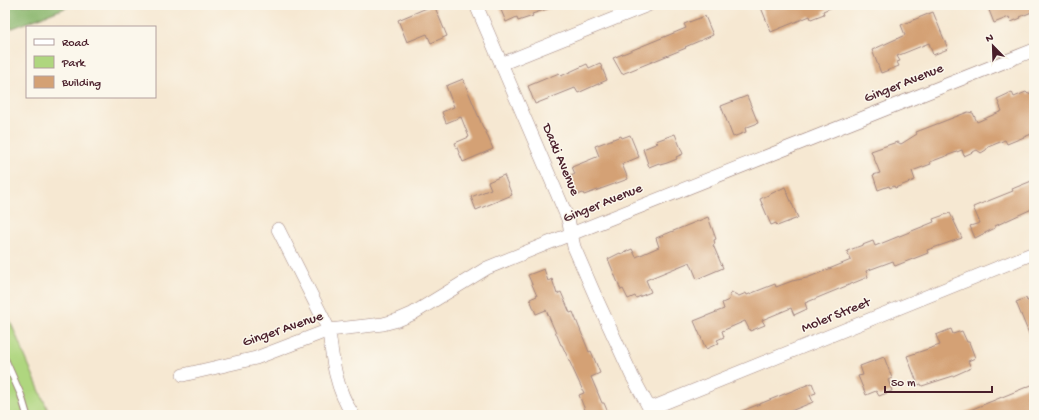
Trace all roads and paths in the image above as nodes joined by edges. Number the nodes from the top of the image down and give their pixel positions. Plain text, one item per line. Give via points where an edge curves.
1 (476, 5) edge
2 (648, 5) edge
3 (1034, 50) edge
4 (501, 64) junction
5 (278, 229) dead end
6 (571, 234) junction
7 (1034, 253) edge
8 (329, 330) junction
9 (5, 359) edge
10 (183, 376) dead end
11 (651, 412) edge
12 (27, 415) edge
13 (353, 415) edge

1 - 4 street, Dacki Avenue
2 - 4 street
3 - 6 street, Ginger Avenue
4 - 6 street, Dacki Avenue via 568,219
5 - 8 street
6 - 8 street, Ginger Avenue via 486,268 398,320
6 - 11 street, Dacki Avenue via 597,300
7 - 11 street, Moler Street
8 - 10 street, Ginger Avenue via 256,358
8 - 13 street via 339,390
9 - 12 lane

